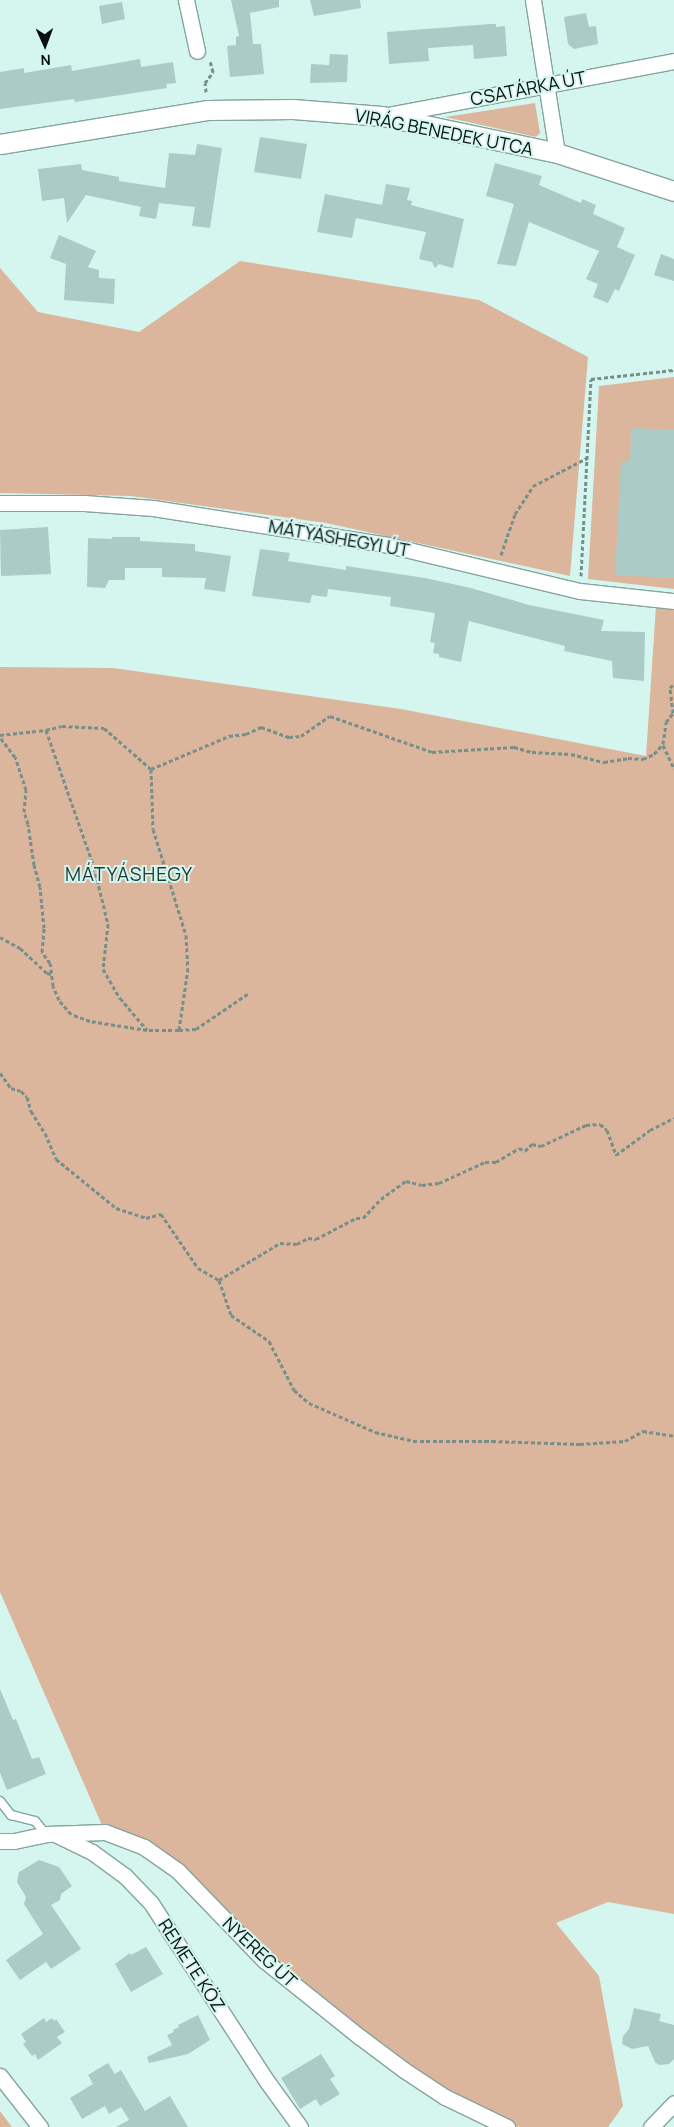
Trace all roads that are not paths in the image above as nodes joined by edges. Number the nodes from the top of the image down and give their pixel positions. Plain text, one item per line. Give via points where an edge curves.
1 (186, 0) edge
2 (533, 0) edge
3 (197, 52) dead end
4 (674, 61) edge
5 (545, 84) junction
6 (382, 116) junction
7 (0, 144) edge
8 (557, 153) junction
9 (674, 191) edge
10 (0, 503) edge
11 (674, 601) edge
12 (0, 1801) edge
13 (50, 1834) junction
14 (0, 1841) edge
15 (0, 2076) edge
16 (674, 2102) edge
17 (40, 2127) edge
18 (300, 2127) edge
19 (508, 2127) edge
20 (651, 2127) edge

1 - 3 street
2 - 5 street
4 - 5 street, CSATÁRKA ÚT
5 - 6 street, CSATÁRKA ÚT
5 - 8 street
6 - 7 street, VIRÁG BENEDEK UTCA via 293,109 208,110
6 - 8 street, VIRÁG BENEDEK UTCA
8 - 9 street, VIRÁG BENEDEK UTCA
10 - 11 street, MÁTYÁSHEGYI ÚT via 84,503 152,508 388,545 580,591
12 - 13 lane via 11,1815 35,1821
13 - 14 street, NYEREG ÚT
13 - 18 street, REMETE KÖZ via 92,1852 125,1876 151,1903
13 - 19 street, NYEREG ÚT via 105,1832 144,1847 178,1870 265,1961 404,2070 445,2096
15 - 17 street
16 - 20 street

